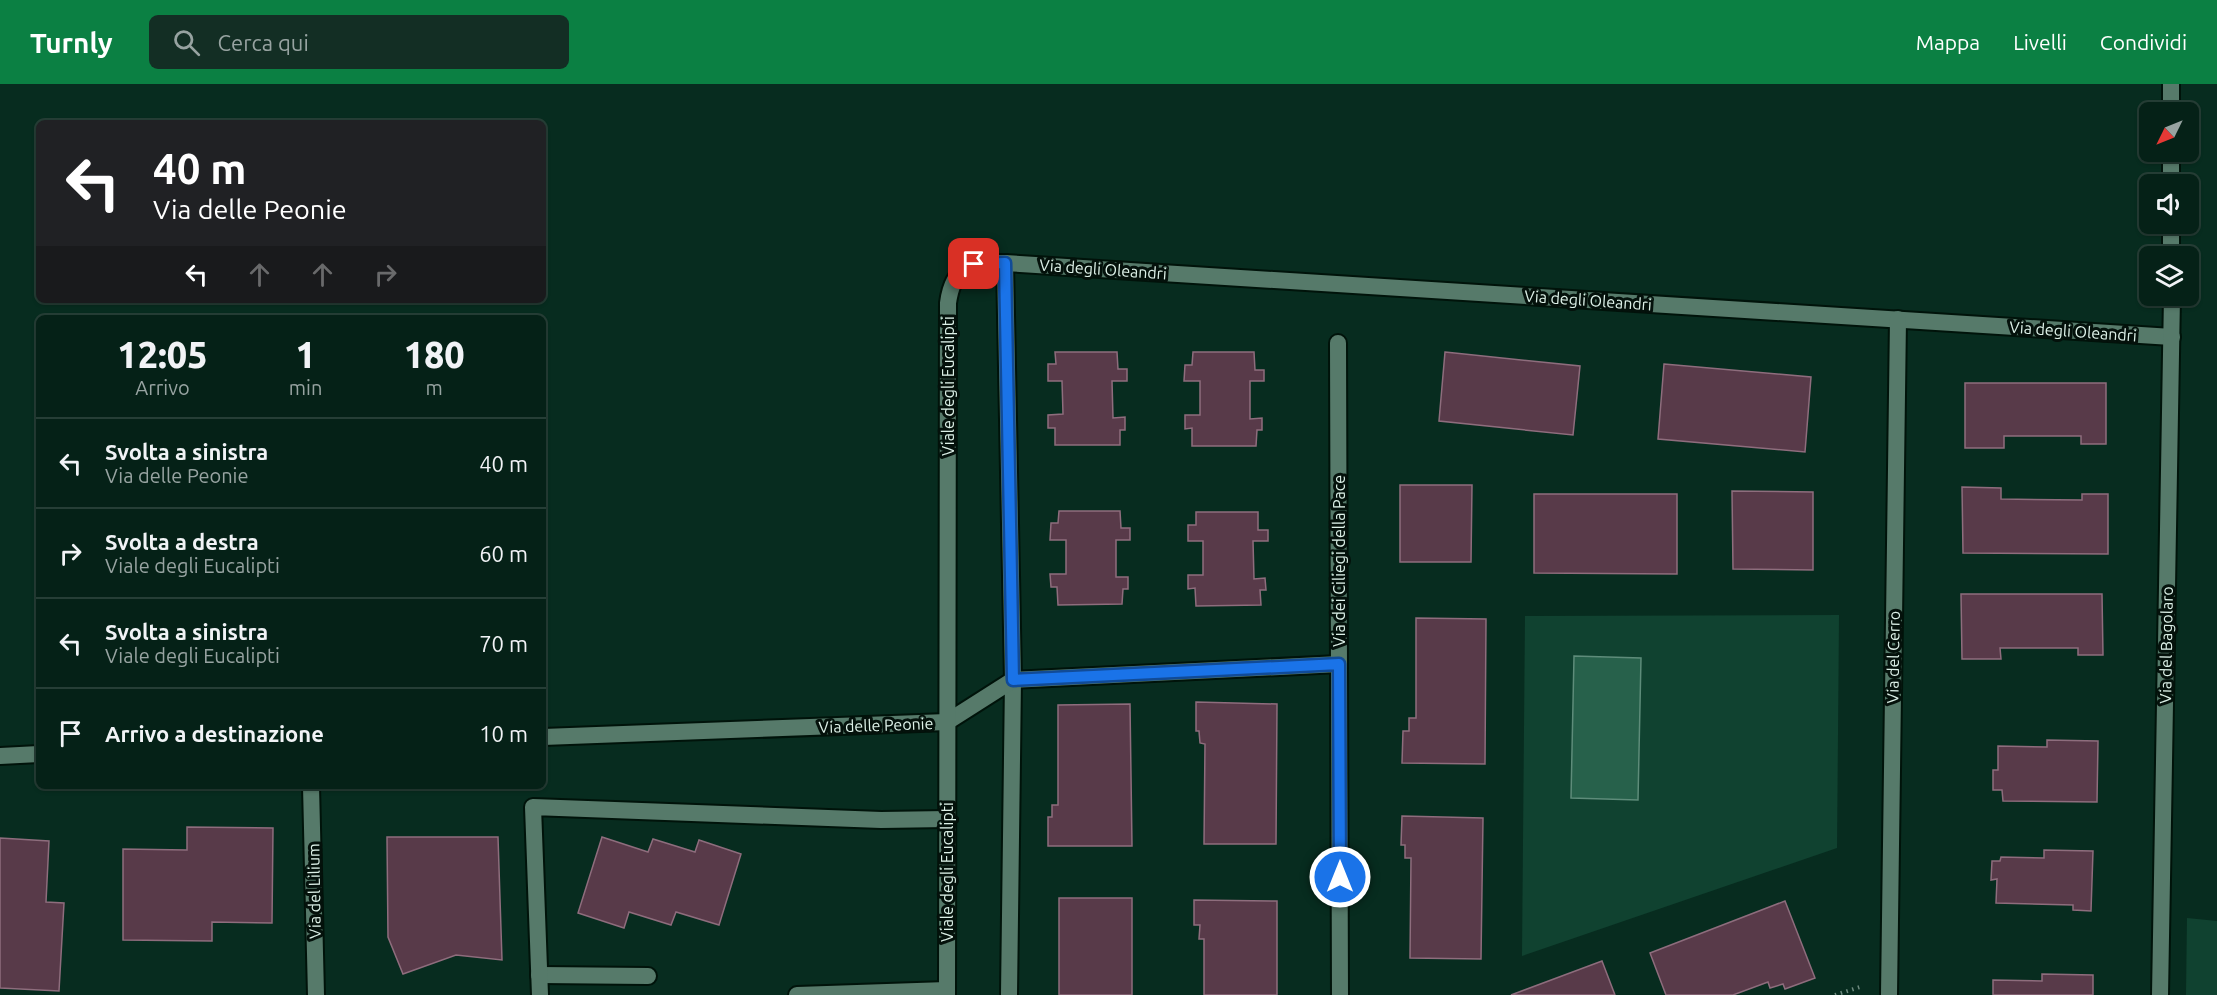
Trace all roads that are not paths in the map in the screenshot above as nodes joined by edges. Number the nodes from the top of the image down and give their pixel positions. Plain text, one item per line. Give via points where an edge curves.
1 (2171, 84) edge
2 (2171, 102) edge
3 (1005, 263) junction
4 (2172, 306) edge
5 (1898, 319) junction
6 (2172, 337) junction
7 (1338, 343) dead end
8 (1339, 664) junction
9 (1013, 680) junction
10 (948, 722) junction
11 (546, 737) edge
12 (36, 754) edge
13 (0, 756) edge
14 (311, 789) edge
15 (947, 819) junction
16 (539, 975) junction
17 (648, 976) dead end
18 (947, 993) edge
19 (316, 995) edge
20 (540, 995) edge
21 (797, 995) edge
22 (1009, 995) edge
23 (1340, 995) edge
24 (1889, 995) edge
25 (2160, 995) edge

1 - 2 street
3 - 5 street, Via degli Oleandri
3 - 9 street
3 - 10 street, Viale degli Eucalipti via 983,262 965,269 952,283 948,303
4 - 6 street, Via del Bagolaro
5 - 6 street, Via degli Oleandri
5 - 24 street, Via del Cerro
6 - 25 street, Via del Bagolaro
7 - 8 street, Via dei Ciliegi della Pace
8 - 9 street
8 - 23 street, Via dei Ciliegi della Pace
9 - 10 street, Via delle Peonie
9 - 22 street
10 - 11 street, Via delle Peonie
10 - 15 street, Viale degli Eucalipti
12 - 13 street
14 - 19 street, Via del Lilium
15 - 16 street via 533,807
15 - 18 street, Viale degli Eucalipti
16 - 17 street
16 - 20 street
18 - 21 street

